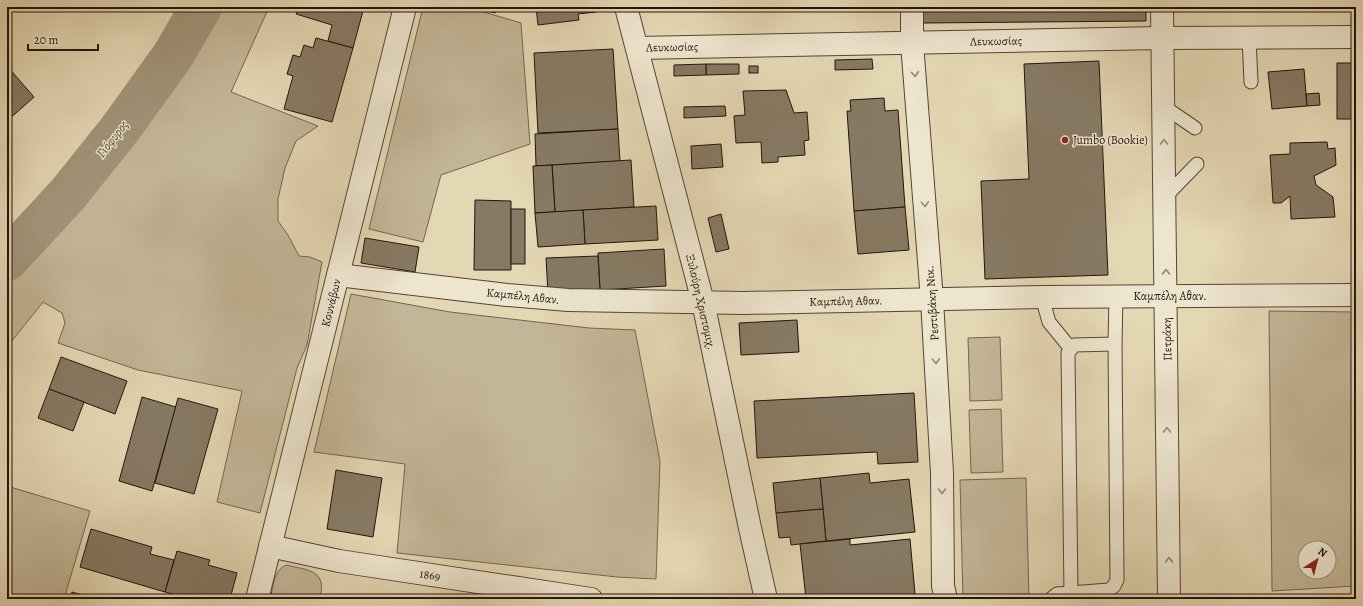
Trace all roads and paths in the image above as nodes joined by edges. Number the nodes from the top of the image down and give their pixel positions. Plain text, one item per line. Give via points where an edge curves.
1 (405, 7) edge
2 (626, 7) edge
3 (912, 7) edge
4 (1162, 7) edge
5 (1249, 37) junction
6 (1356, 37) edge
7 (1162, 38) junction
8 (912, 43) junction
9 (637, 48) junction
10 (1251, 82) dead end
11 (1163, 106) junction
12 (1195, 128) dead end
13 (1197, 164) dead end
14 (1164, 198) junction
15 (338, 275) junction
16 (1356, 295) edge
17 (1116, 296) junction
18 (1042, 297) junction
19 (1166, 297) junction
20 (932, 300) junction
21 (702, 302) junction
22 (1115, 344) junction
23 (1071, 349) junction
24 (270, 546) junction
25 (1071, 593) junction
26 (538, 595) edge
27 (257, 599) edge
28 (591, 599) edge
29 (766, 599) edge
30 (946, 599) edge
31 (1051, 599) edge
32 (1169, 599) edge

1 - 15 street, Κουνάβων
2 - 9 street, Ξυλούρη Χριστομιχ.
3 - 8 street, Ρεστιβάκη Νικ.
4 - 7 street, Πετράκη
5 - 6 street, Λευκωσίας
5 - 7 street, Λευκωσίας
5 - 10 lane
7 - 8 street, Λευκωσίας
7 - 11 street, Πετράκη
8 - 9 street, Λευκωσίας
8 -> 20 street, Ρεστιβάκη Νικ.
9 - 21 street, Ξυλούρη Χριστομιχ.
11 - 12 lane
14 -> 11 street, Πετράκη
13 - 14 lane
19 -> 14 street, Πετράκη
15 - 21 street, Καμπέλη Αθαν. via 538,298
15 - 24 street, Κουνάβων
16 - 19 street, Καμπέλη Αθαν.
17 - 18 street, Καμπέλη Αθαν.
17 - 19 street, Καμπέλη Αθαν.
17 - 22 lane
18 - 20 street, Καμπέλη Αθαν.
18 - 23 lane via 1049,322
32 -> 19 street, Πετράκη
20 - 21 street, Καμπέλη Αθαν. via 744,304
20 -> 30 street, Ρεστιβάκη Νικ. via 942,473 943,586
21 - 29 street, Ξυλούρη Χριστομιχ.
22 - 23 lane via 1074,345
22 - 25 lane via 1117,580 1109,590
23 - 25 lane via 1068,353
24 - 26 street, 1869 via 339,561
24 - 27 street, Κουνάβων
25 - 31 lane via 1057,594
26 - 28 street, 1869

